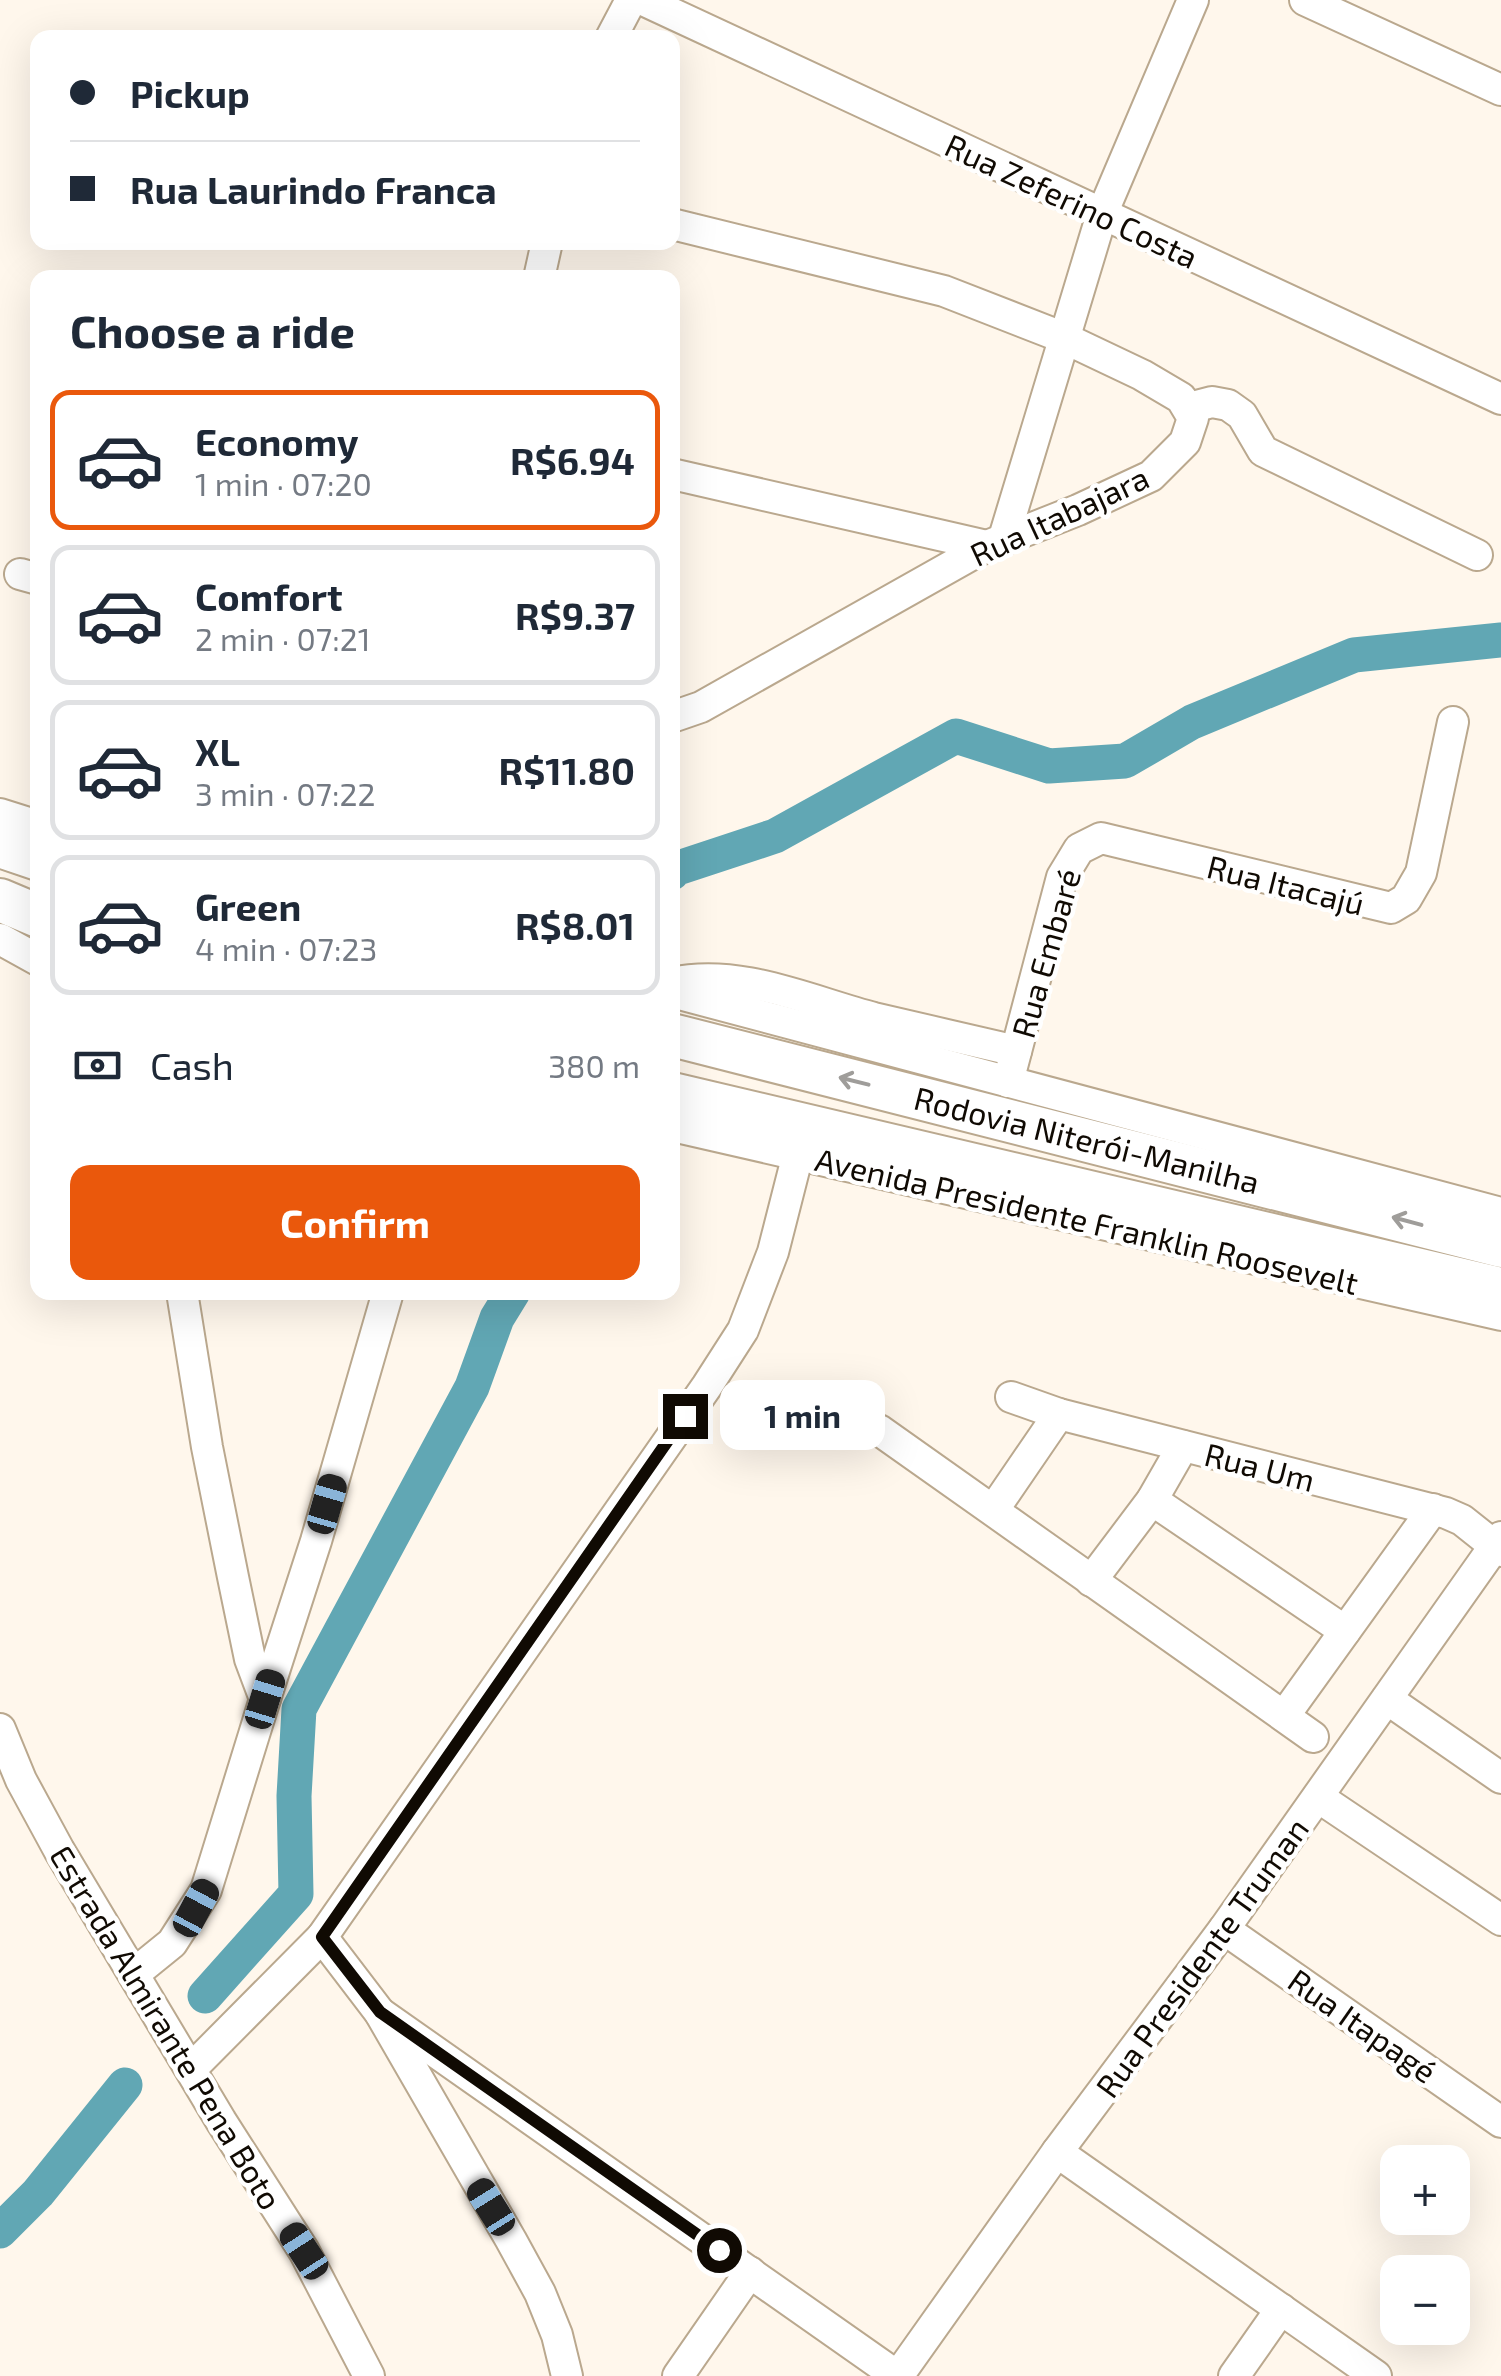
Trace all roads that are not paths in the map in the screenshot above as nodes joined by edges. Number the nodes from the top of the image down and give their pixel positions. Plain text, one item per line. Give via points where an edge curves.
1 (631, 0) edge
2 (643, 0) edge
3 (1194, 0) edge
4 (1305, 0) edge
5 (615, 30) edge
6 (1501, 90) edge
7 (1102, 214) junction
8 (680, 226) edge
9 (1062, 337) junction
10 (1501, 399) edge
11 (1189, 408) junction
12 (680, 476) edge
13 (995, 544) junction
14 (1477, 555) dead end
15 (680, 715) edge
16 (1453, 722) dead end
17 (0, 814) edge
18 (30, 823) edge
19 (1101, 838) joint
20 (0, 846) edge
21 (30, 857) edge
22 (680, 981) edge
23 (680, 994) edge
24 (680, 1037) edge
25 (1016, 1051) junction
26 (1008, 1082) junction
27 (680, 1096) edge
28 (680, 1128) edge
29 (798, 1154) junction
30 (1501, 1213) edge
31 (1501, 1246) edge
32 (1501, 1289) edge
33 (183, 1300) edge
34 (386, 1300) edge
35 (1501, 1315) edge
36 (1011, 1397) dead end
37 (1059, 1414) junction
38 (879, 1430) dead end
39 (1183, 1446) junction
40 (1152, 1500) junction
41 (994, 1510) junction
42 (1433, 1510) junction
43 (1499, 1545) edge
44 (1091, 1581) junction
45 (1345, 1630) junction
46 (265, 1699) junction
47 (1387, 1700) junction
48 (1284, 1716) junction
49 (0, 1728) edge
50 (1313, 1736) dead end
51 (1501, 1778) edge
52 (1318, 1798) junction
53 (1501, 1920) edge
54 (1224, 1929) junction
55 (322, 1937) junction
56 (134, 1973) junction
57 (380, 2012) junction
58 (191, 2068) junction
59 (1501, 2122) edge
60 (1057, 2152) junction
61 (750, 2272) junction
62 (1281, 2309) junction
63 (369, 2376) edge
64 (567, 2376) edge
65 (678, 2376) edge
66 (897, 2376) edge
67 (1234, 2376) edge
68 (1376, 2376) edge

1 - 5 street
2 - 7 street, Rua Zeferino Costa
3 - 7 street
4 - 6 street
7 - 9 street
7 - 10 street, Rua Zeferino Costa
8 - 9 street via 927,286
9 - 11 street via 1168,388
9 - 13 street
11 - 13 street, Rua Itabajara via 1193,418 1185,442 1150,476
11 - 14 street via 1228,405 1242,415 1262,450
12 - 13 street
13 - 15 street, Rua Itabajara
16 - 19 street, Rua Itacajú via 1421,872 1406,899 1391,908
17 - 18 street
19 - 25 street, Rua Embaré via 1079,849 1062,877
20 - 21 highway
22 - 25 street via 737,980
23 - 26 street
31 -> 24 highway, Rodovia Niterói-Manilha
25 - 26 street, Rua Embaré
26 - 30 street
27 - 32 highway, Rodovia Niterói-Manilha
28 - 29 street, Avenida Presidente Franklin Roosevelt
29 - 35 street, Avenida Presidente Franklin Roosevelt
29 - 55 street via 743,1330
33 - 46 street via 233,1577
34 - 46 street
36 - 37 street, Rua Um
37 - 39 street, Rua Um
37 - 41 street
38 - 41 street
39 - 40 street
39 - 42 street, Rua Um
40 - 44 street
40 - 45 street
41 - 44 street
42 - 43 street, Rua Um
42 - 45 street
43 - 47 street, Rua Presidente Truman
44 - 48 street
45 - 48 street
46 - 56 street via 206,1890 172,1943
47 - 51 street
47 - 52 street, Rua Presidente Truman
48 - 50 street
49 - 56 street, Estrada Almirante Pena Boto via 58,1850
52 - 53 street
52 - 54 street, Rua Presidente Truman
54 - 59 street, Rua Itapagé
54 - 60 street, Rua Presidente Truman
55 - 57 street
55 - 58 street
56 - 58 street, Estrada Almirante Pena Boto
57 - 61 street
57 - 64 street via 540,2293
58 - 63 street, Estrada Almirante Pena Boto via 304,2251
60 - 62 street
60 - 66 street, Rua Presidente Truman
61 - 65 street
61 - 66 street
62 - 67 street
62 - 68 street

